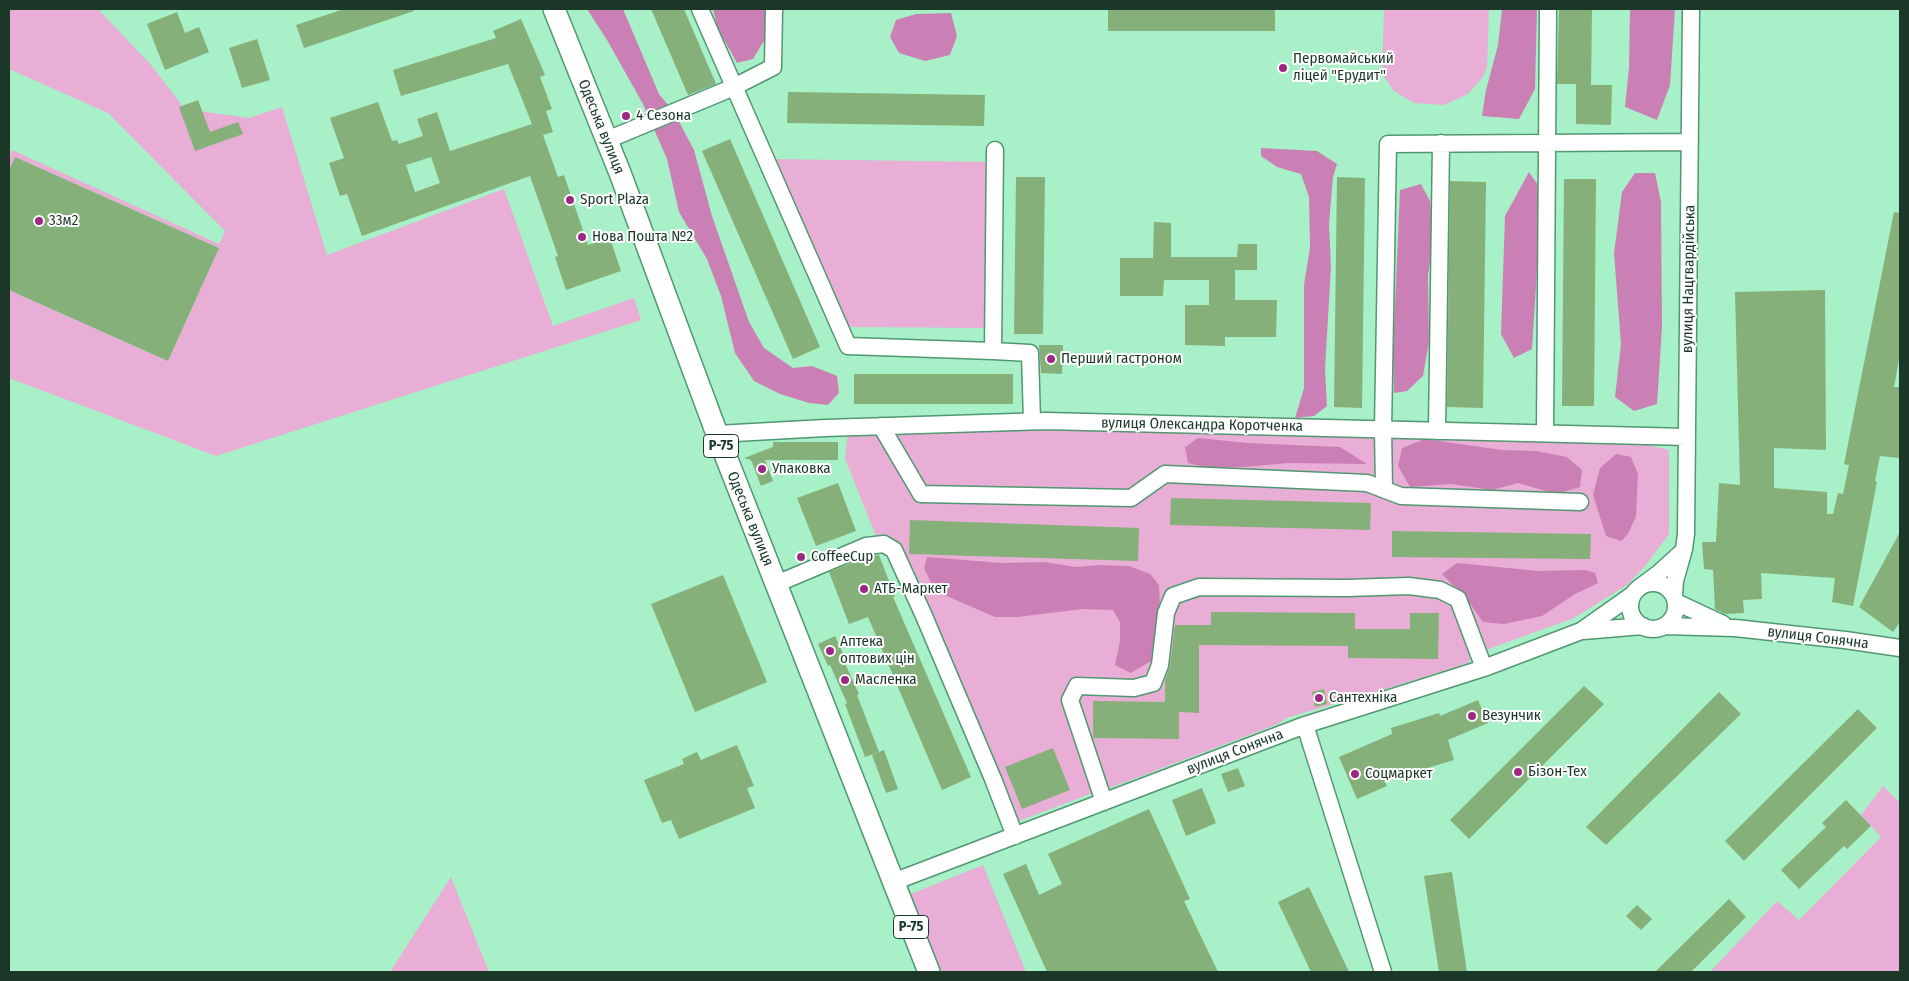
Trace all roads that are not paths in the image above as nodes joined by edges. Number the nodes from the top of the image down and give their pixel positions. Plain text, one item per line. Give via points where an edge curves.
1 (554, 9) edge
2 (700, 9) edge
3 (774, 9) edge
4 (1548, 9) edge
5 (1691, 9) edge
6 (734, 87) junction
7 (606, 140) junction
8 (1690, 142) junction
9 (1441, 143) junction
10 (1546, 143) junction
11 (996, 150) dead end
12 (993, 351) junction
13 (1032, 421) junction
14 (881, 426) junction
15 (1383, 429) junction
16 (1437, 431) junction
17 (1545, 433) junction
18 (716, 434) junction
19 (1687, 437) junction
20 (1384, 488) junction
21 (1580, 502) dead end
22 (1684, 549) junction
23 (776, 584) junction
24 (1638, 590) junction
25 (1675, 598) junction
26 (1643, 626) junction
27 (1664, 626) junction
28 (1735, 628) junction
29 (1580, 631) junction
30 (1900, 648) edge
31 (1484, 668) junction
32 (1305, 725) junction
33 (1104, 802) junction
34 (1015, 836) junction
35 (893, 882) junction
36 (929, 972) edge
37 (1383, 972) edge

1 - 7 main road, Одеська вулиця / Р-75
2 - 6 street
3 - 6 street via 773,66
4 - 10 street
5 - 8 street, вулиця Нацгвардійська
6 - 7 street
6 - 12 street via 848,346
7 - 18 main road, Одеська вулиця / Р-75
8 - 10 street
8 - 19 street, вулиця Нацгвардійська
9 - 10 street
9 - 15 street via 1388,144
9 - 16 street
10 - 17 street
11 - 12 street
12 - 13 street via 1030,353
13 - 14 street, вулиця Олександра Коротченка
13 - 15 street, вулиця Олександра Коротченка
14 - 18 street, вулиця Олександра Коротченка
14 - 20 street via 921,494 1131,498 1165,474 1367,483
15 - 16 street, вулиця Олександра Коротченка
15 - 20 street
16 - 17 street, вулиця Олександра Коротченка
17 - 19 street, вулиця Олександра Коротченка
18 - 23 main road, Одеська вулиця / Р-75
19 - 22 street, вулиця Нацгвардійська
20 - 21 street via 1401,496
22 - 24 street
22 - 25 street, вулиця Нацгвардійська
23 - 34 street via 866,546 884,544 894,550
23 - 35 main road, Одеська вулиця / Р-75
24 - 25 street via 1656,583 1669,589
24 - 26 street via 1630,610
24 - 29 street, вулиця Сонячна
25 - 27 street via 1674,616
25 - 28 street, вулиця Сонячна via 1712,620
26 - 27 street
26 - 29 street, вулиця Сонячна
27 - 28 street, вулиця Сонячна
28 - 30 street, вулиця Сонячна
29 - 31 street, вулиця Сонячна
31 - 32 street, вулиця Сонячна
31 - 33 street via 1458,599 1440,590 1409,586 1199,587 1173,596 1166,613 1160,665 1152,683 1134,688 1077,686 1070,700
32 - 33 street, вулиця Сонячна
32 - 37 street
33 - 34 street, вулиця Сонячна
34 - 35 street, вулиця Сонячна
35 - 36 main road, Одеська вулиця / Р-75

